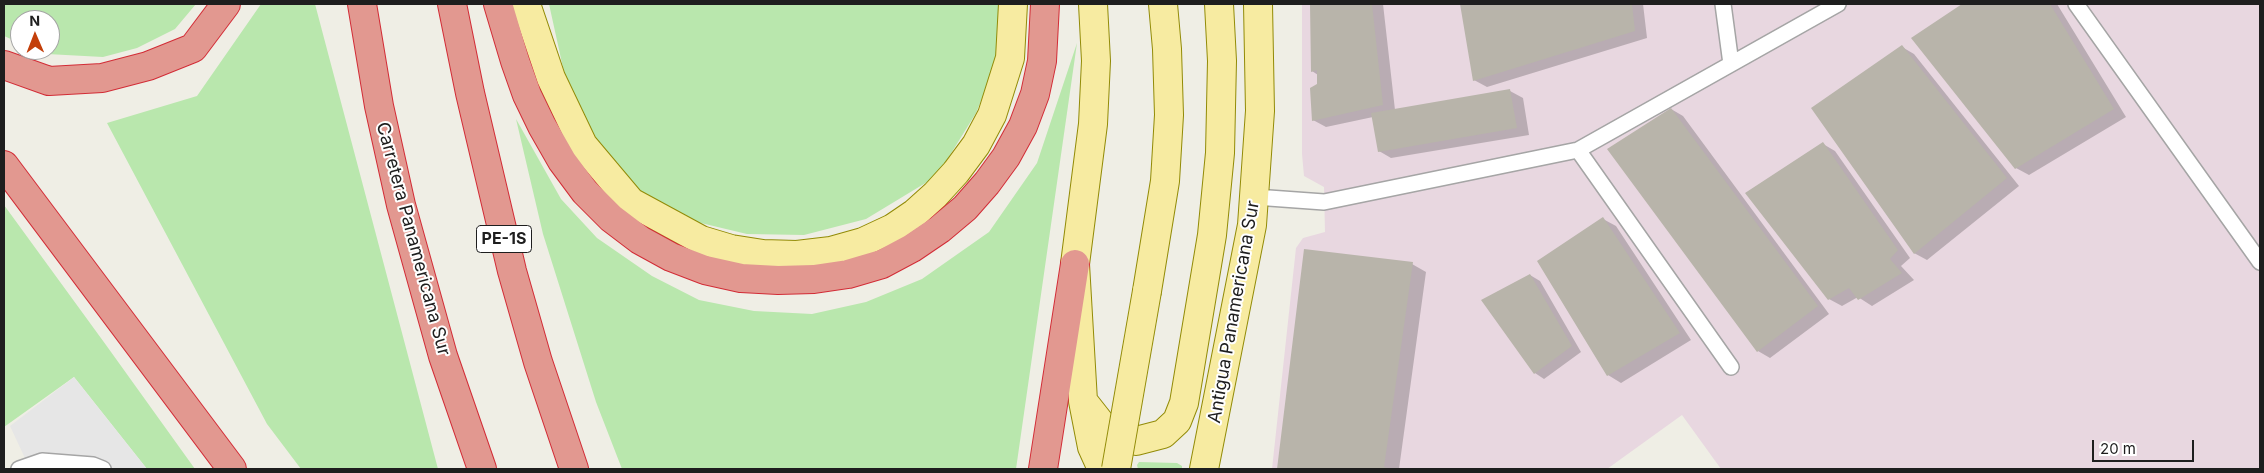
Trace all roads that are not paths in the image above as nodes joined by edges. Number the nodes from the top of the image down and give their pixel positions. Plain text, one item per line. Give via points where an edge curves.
1 (226, 4) edge
2 (362, 4) edge
3 (452, 4) edge
4 (498, 4) edge
5 (526, 4) edge
6 (1013, 4) edge
7 (1046, 4) edge
8 (1093, 4) edge
9 (1163, 4) edge
10 (1219, 4) edge
11 (1258, 4) edge
12 (1723, 4) edge
13 (1838, 4) edge
14 (2076, 4) edge
15 (1731, 64) junction
16 (4, 65) edge
17 (1578, 150) junction
18 (4, 165) edge
19 (1254, 197) junction
20 (2260, 262) edge
21 (1075, 264) junction
22 (1731, 367) dead end
23 (1083, 401) junction
24 (43, 465) edge
25 (19, 469) edge
26 (103, 469) edge
27 (232, 469) edge
28 (482, 469) edge
29 (574, 469) edge
30 (1042, 469) edge
31 (1102, 469) edge
32 (1116, 469) edge
33 (1204, 469) edge

1 - 16 highway via 193,48 148,66 102,78 49,81
2 - 28 highway, Carretera Panamericana Sur via 379,106 401,206 443,356
3 - 29 highway, PE-1S via 512,271
4 - 7 highway via 514,60 542,126 585,192 611,218 640,240 705,270 741,278 778,280 848,274 882,264 912,248 965,208 1006,157 1023,126 1035,94 1042,61
5 - 6 main road via 551,78 583,145 631,202 701,240 747,251 797,255 831,251 893,228 915,213 956,172 992,115 1010,58
8 - 21 main road via 1096,61 1092,124
9 - 32 main road, bridge via 1168,124 1165,181
10 - 23 main road via 1222,61 1220,153 1212,235 1184,403 1177,421 1163,434 1136,441 1105,429
11 - 19 main road, Antigua Panamericana Sur via 1260,111
12 - 15 lane
13 - 15 lane
14 - 20 lane
15 - 17 lane
17 - 19 lane via 1324,202
17 - 22 lane
18 - 27 highway
19 - 33 main road, Antigua Panamericana Sur via 1252,225
21 - 23 main road
21 - 30 highway
23 - 31 main road via 1092,447
24 - 25 lane
24 - 26 lane via 93,465

